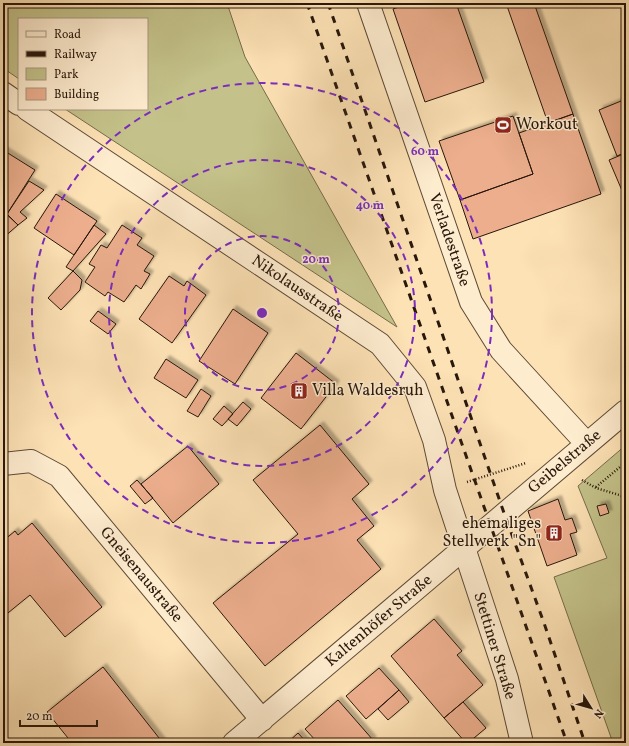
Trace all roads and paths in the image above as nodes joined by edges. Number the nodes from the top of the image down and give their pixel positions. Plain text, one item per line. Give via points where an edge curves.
1 (368, 3) edge
2 (3, 93) edge
3 (18, 103) edge
4 (29, 110) edge
5 (626, 411) edge
6 (588, 444) junction
7 (626, 462) edge
8 (526, 463) dead end
9 (3, 464) edge
10 (596, 488) dead end
11 (445, 490) junction
12 (522, 498) joint
13 (463, 549) junction
14 (262, 720) junction
15 (234, 743) edge
16 (522, 743) edge

1 - 6 street, Verladestraße via 471,302 501,350
2 - 3 street
4 - 11 street, Nikolausstraße via 380,344 415,387 434,440
5 - 6 street, Geibelstraße
6 - 12 street, Geibelstraße
7 - 10 path
8 - 11 path
9 - 14 street, Gneisenaustraße via 31,461 59,476
11 - 13 street, Nikolausstraße
12 - 13 street, Kaltenhöfer Straße
13 - 14 street, Kaltenhöfer Straße
13 - 16 street, Stettiner Straße via 506,679
14 - 15 street, Kaltenhöfer Straße

